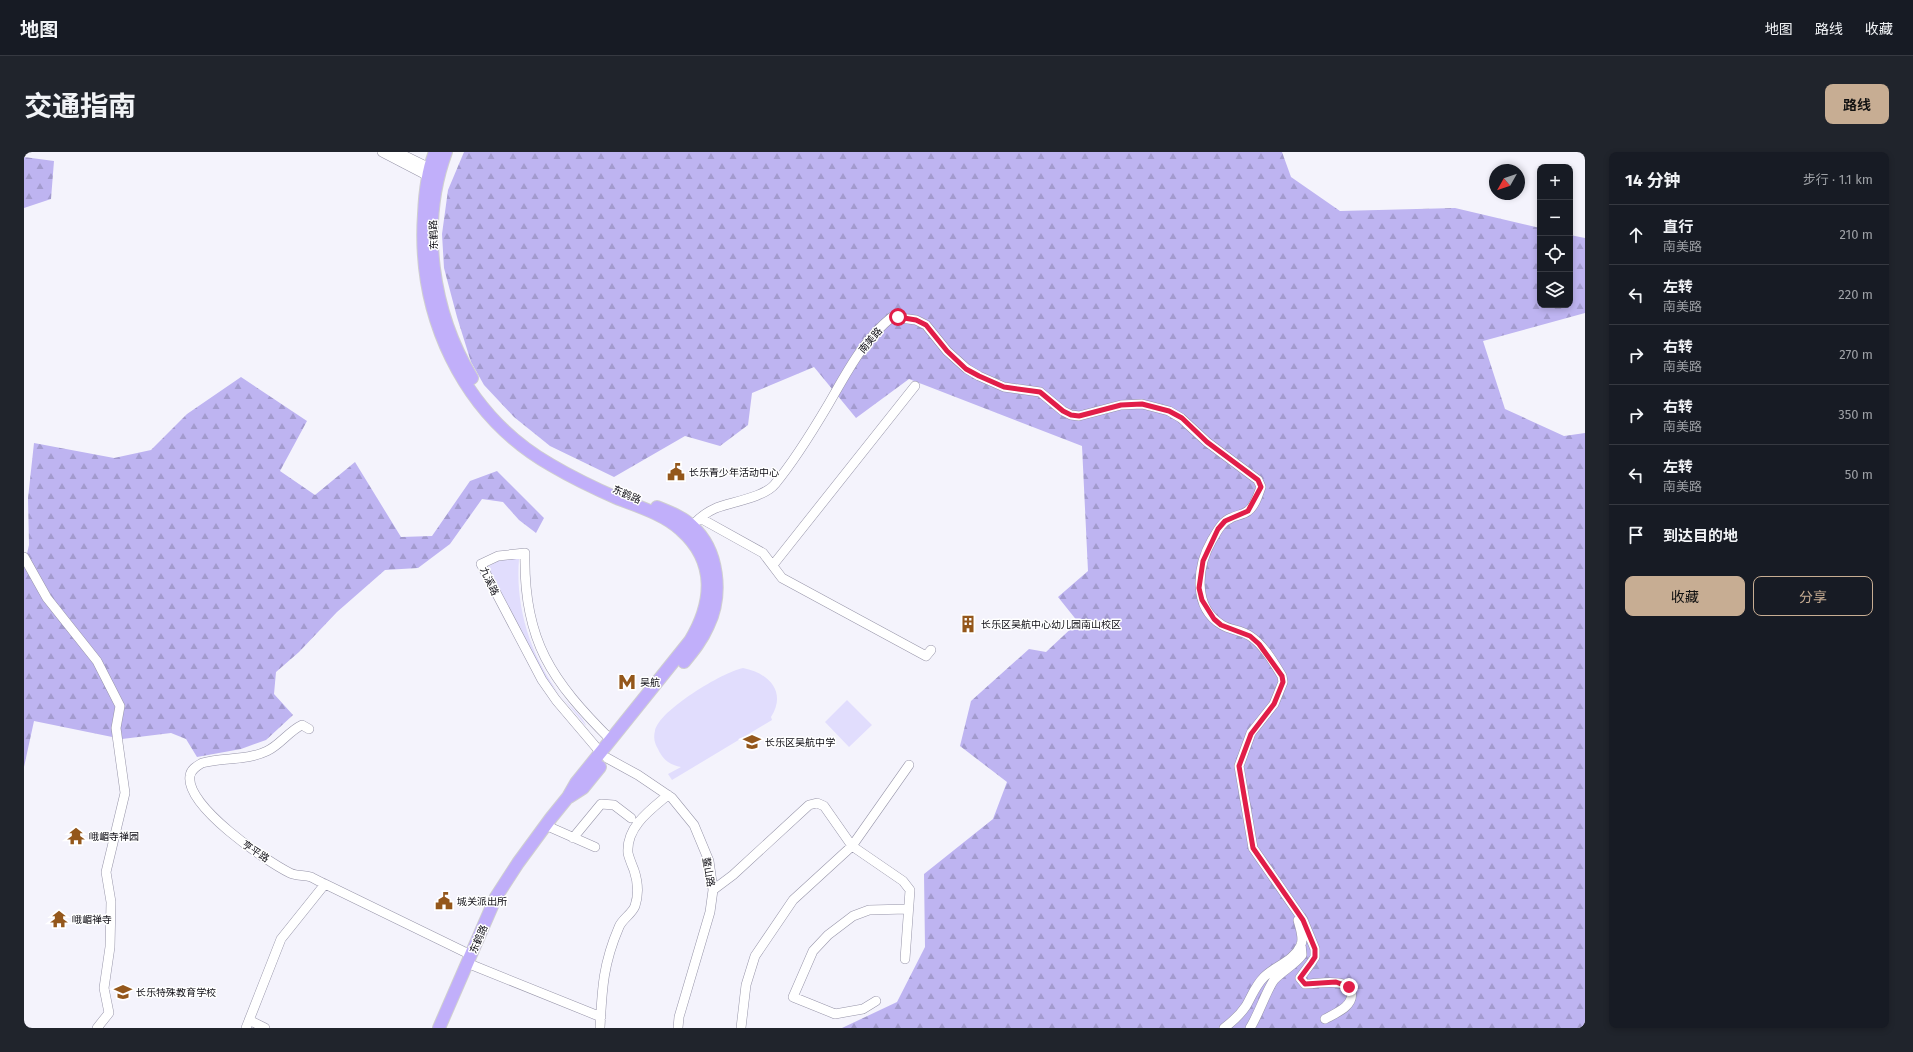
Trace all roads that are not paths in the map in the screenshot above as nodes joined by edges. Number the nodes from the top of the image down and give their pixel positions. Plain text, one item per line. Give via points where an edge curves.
1 (382, 152) edge
2 (397, 152) edge
3 (435, 152) edge
4 (446, 152) edge
5 (433, 174) junction
6 (915, 386) dead end
7 (696, 522) junction
8 (24, 557) edge
9 (773, 565) junction
10 (930, 650) dead end
11 (309, 729) dead end
12 (611, 740) junction
13 (604, 755) junction
14 (908, 765) dead end
15 (668, 795) junction
16 (631, 818) dead end
17 (545, 825) junction
18 (573, 838) junction
19 (852, 846) junction
20 (595, 847) dead end
21 (325, 884) junction
22 (713, 890) junction
23 (907, 909) junction
24 (1296, 911) junction
25 (1301, 944) junction
26 (469, 959) junction
27 (905, 959) dead end
28 (876, 1001) dead end
29 (601, 1017) junction
30 (1325, 1019) dead end
31 (247, 1024) edge
32 (97, 1028) edge
33 (265, 1028) edge
34 (438, 1028) edge
35 (600, 1028) edge
36 (678, 1028) edge
37 (741, 1028) edge
38 (1224, 1028) edge
39 (1250, 1028) edge

1 - 5 street
2 - 5 street
3 - 5 main road
4 - 5 main road
5 - 7 main road, 东鹤路 via 431,226 441,303 458,353 482,393 510,425 554,459 586,477
5 - 12 main road, 东鹤路 via 422,236 427,285 441,337 451,359 476,399 506,430 540,459 681,529 699,551 705,566 709,587 698,627 680,654
6 - 9 street
7 - 9 street via 762,553
7 - 13 main road, 东鹤路 via 714,564 716,606 709,626 698,645
7 - 24 street, 南美路 via 714,509 760,494 774,486 796,456 852,362 883,324 892,317 916,320 926,325 966,369 1004,387 1040,392 1071,415 1079,416 1121,405 1142,404 1169,411 1182,418 1207,442 1258,480 1261,487 1248,511 1225,521 1218,529 1203,561 1199,588 1202,600 1214,619 1221,625 1250,636 1259,644 1282,676 1283,682 1274,704 1251,734 1239,766 1253,848
8 - 32 street via 47,598 98,660 120,706 116,728 125,793 106,872 111,902 110,946 104,988 109,1013
9 - 10 street via 782,578 926,656
11 - 21 street, 亨平路 via 302,726 297,728 269,751 256,756 202,763 194,768 190,774 190,781 198,800 238,839 291,873 310,877
12 - 13 main road, 东鹤路
12 - 13 street, 九溪路 via 569,695 546,659 533,630 529,612 525,590 525,554 498,556 481,564 542,680
13 - 15 street, 鳌山路
13 - 17 main road, 东鹤路 via 576,783
14 - 19 street
15 - 22 street, 鳌山路 via 697,831 709,861
15 - 29 street via 637,823 629,838 628,853 636,875 638,892 635,907 620,925 606,960
16 - 18 street via 611,803 601,804
17 - 18 street
17 - 26 main road, 东鹤路 via 499,891
18 - 20 street
19 - 22 street via 824,806 817,803 809,805 733,876
19 - 23 street via 904,881 910,890
19 - 37 street via 793,900 755,956 746,985
21 - 26 street, 亨平路
21 - 31 street via 281,939
22 - 36 street, 鳌山路 via 710,912 679,1016
23 - 27 street
23 - 28 street via 869,910 853,916 828,935 813,951 793,997 835,1014 863,1009
24 - 25 street via 1302,933
24 - 30 street, 南美路 via 1310,933 1315,949 1315,957 1300,978 1301,981 1305,984 1336,982 1349,987 1352,994 1351,1001
25 - 38 street via 1293,956 1264,977 1236,1019
25 - 39 street via 1302,955 1273,981
26 - 29 street, 亨平路
26 - 34 main road, 东鹤路
29 - 35 street
31 - 33 street

